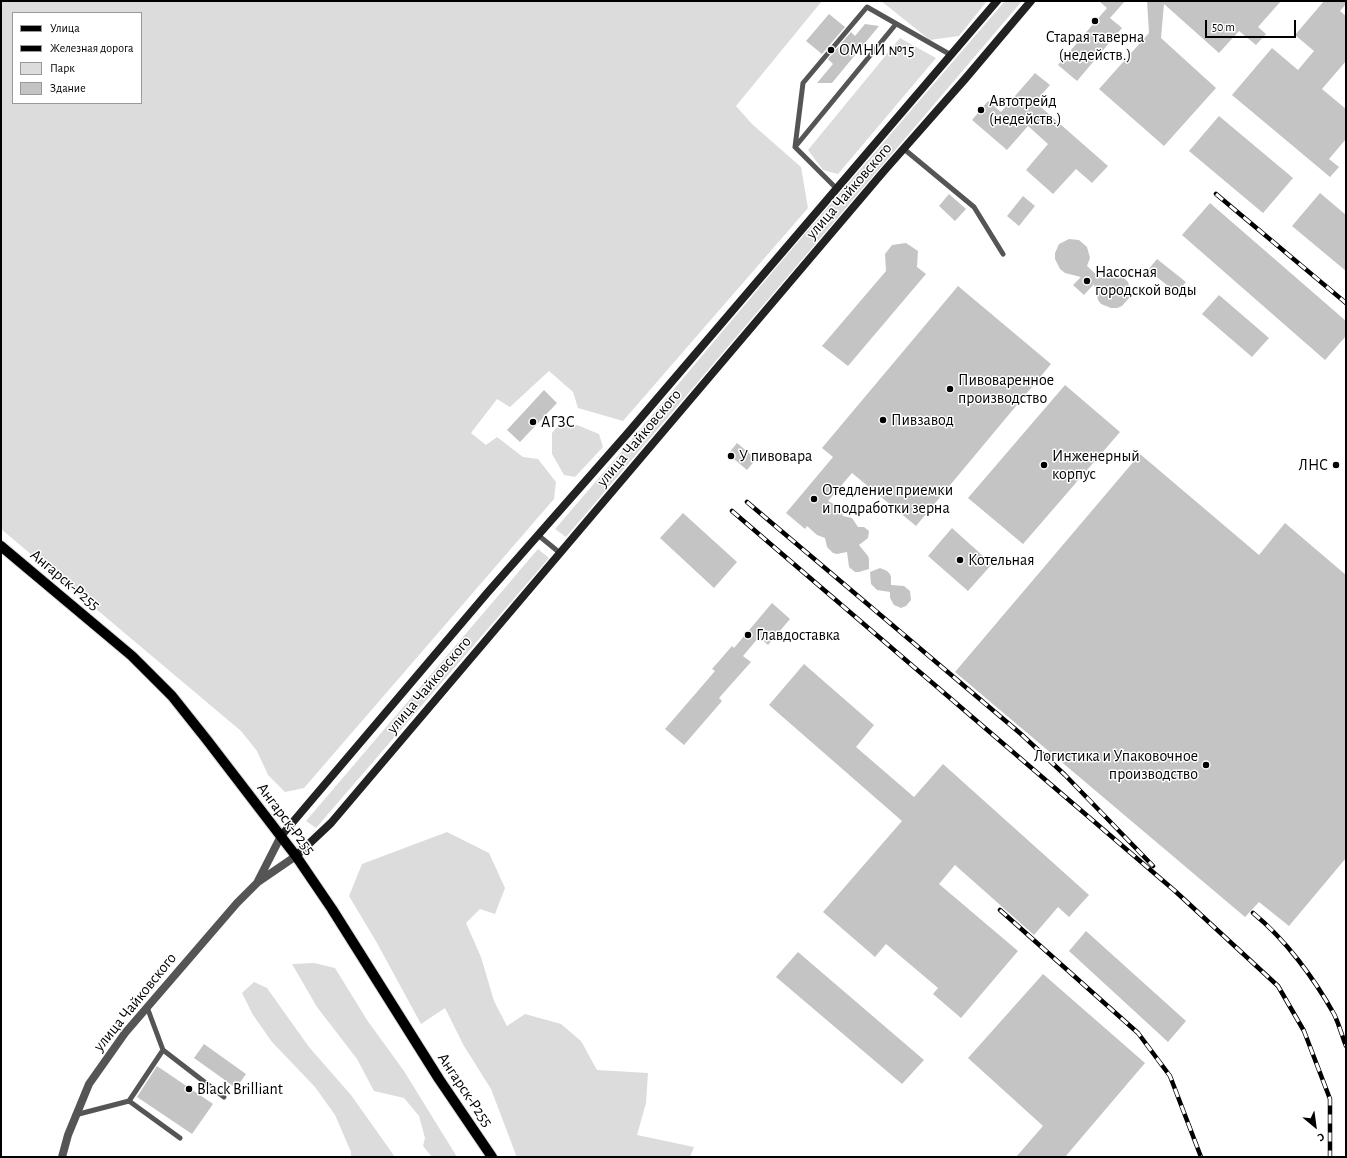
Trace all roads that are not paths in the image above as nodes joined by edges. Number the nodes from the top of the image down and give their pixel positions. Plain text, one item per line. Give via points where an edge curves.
1 (997, 1) edge
2 (1031, 1) edge
3 (896, 24) junction
4 (951, 55) junction
5 (795, 147) junction
6 (904, 149) junction
7 (836, 188) junction
8 (1003, 254) dead end
9 (538, 535) junction
10 (1, 546) edge
11 (560, 553) junction
12 (281, 836) junction
13 (296, 856) junction
14 (258, 882) junction
15 (147, 1007) junction
16 (163, 1050) junction
17 (224, 1097) dead end
18 (129, 1101) junction
19 (75, 1115) junction
20 (180, 1138) dead end
21 (62, 1157) edge
22 (492, 1157) edge

1 - 4 main road, улица Чайковского
2 - 6 main road, улица Чайковского
3 - 4 lane
3 - 5 lane
3 - 5 lane via 867,7 803,83
4 - 7 main road, улица Чайковского
5 - 7 lane
6 - 8 lane via 974,207
6 - 11 main road, улица Чайковского
7 - 9 main road, улица Чайковского
9 - 11 lane
9 - 12 main road, улица Чайковского
10 - 12 main road, Ангарск-Р255 via 132,656 172,696
11 - 13 main road, улица Чайковского via 331,823
12 - 13 main road, Ангарск-Р255
12 - 14 street, улица Чайковского
13 - 14 street, улица Чайковского
13 - 22 main road, Ангарск-Р255
14 - 15 street, улица Чайковского via 237,902
15 - 16 lane
15 - 19 street, улица Чайковского via 89,1084
16 - 17 lane
16 - 18 lane
18 - 19 lane
18 - 20 lane
19 - 21 street, улица Чайковского

